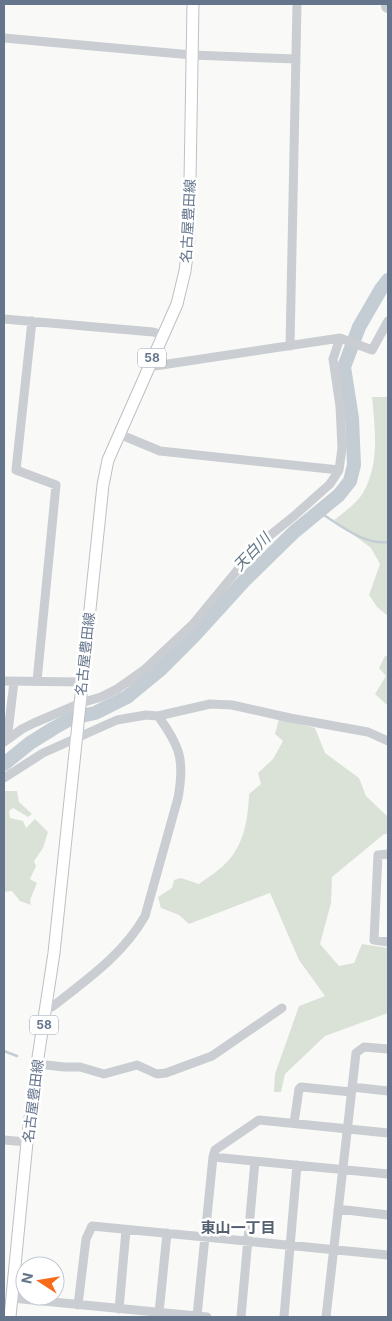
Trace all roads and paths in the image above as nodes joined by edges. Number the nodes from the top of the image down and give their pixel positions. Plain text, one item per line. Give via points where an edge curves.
1 (194, 4) edge
2 (297, 4) edge
3 (4, 38) edge
4 (192, 55) junction
5 (296, 59) junction
6 (4, 319) edge
7 (32, 321) junction
8 (388, 321) edge
9 (385, 333) edge
10 (163, 335) junction
11 (340, 338) junction
12 (290, 346) junction
13 (148, 367) junction
14 (119, 434) junction
15 (339, 470) junction
16 (4, 681) edge
17 (37, 681) junction
18 (14, 682) junction
19 (82, 682) junction
20 (80, 705) junction
21 (158, 716) junction
22 (77, 735) junction
23 (5, 741) edge
24 (388, 742) edge
25 (4, 778) edge
26 (388, 854) edge
27 (388, 942) edge
28 (46, 1008) junction
29 (282, 1008) dead end
30 (388, 1050) edge
31 (37, 1064) junction
32 (351, 1089) junction
33 (388, 1091) edge
34 (294, 1123) junction
35 (348, 1128) junction
36 (388, 1132) edge
37 (4, 1140) edge
38 (27, 1142) junction
39 (213, 1157) junction
40 (254, 1161) junction
41 (297, 1165) junction
42 (343, 1169) junction
43 (388, 1174) edge
44 (338, 1209) junction
45 (388, 1215) edge
46 (126, 1230) junction
47 (167, 1233) junction
48 (205, 1236) junction
49 (248, 1241) junction
50 (290, 1245) junction
51 (334, 1249) junction
52 (388, 1255) edge
53 (12, 1298) junction
54 (78, 1305) junction
55 (119, 1309) junction
56 (158, 1313) junction
57 (10, 1317) edge
58 (202, 1317) edge
59 (241, 1317) edge
60 (284, 1317) edge
61 (326, 1317) edge

1 - 4 main road, 名古屋豊田線 / 58
2 - 5 street
3 - 4 street
4 - 5 street
4 - 10 main road, 名古屋豊田線 / 58 via 189,239 185,271
5 - 12 street
6 - 7 street
7 - 10 street
7 - 17 street via 16,470 56,484
8 - 9 street
9 - 11 street via 372,350
10 - 13 main road, 名古屋豊田線 / 58
11 - 12 street
11 - 15 street via 333,359 342,437
12 - 13 street
13 - 14 main road, 名古屋豊田線 / 58
14 - 15 street via 160,451
14 - 19 main road, 名古屋豊田線 / 58 via 108,460 103,485
15 - 20 street via 322,492 258,545 193,624 144,670 117,689
16 - 18 street
17 - 18 street
17 - 19 street
18 - 23 street
19 - 20 main road, 名古屋豊田線 / 58
20 - 22 main road, 名古屋豊田線 / 58
20 - 23 street via 34,722
21 - 22 street via 117,720
21 - 24 street via 221,704 368,732
21 - 28 street via 178,748 182,779 145,916 136,932 106,965 52,1008
22 - 25 street
22 - 28 main road, 名古屋豊田線 / 58
26 - 27 street via 378,855 374,940
28 - 31 main road, 名古屋豊田線 / 58
29 - 31 street via 212,1056 166,1073 154,1074 137,1065 104,1074 80,1067
30 - 32 street via 364,1047 356,1053
31 - 38 main road, 名古屋豊田線 / 58
32 - 33 street
32 - 34 street via 301,1087
32 - 35 street
34 - 35 street
34 - 39 street via 259,1120 215,1150
35 - 36 street
35 - 42 street
37 - 38 street
38 - 53 main road, 名古屋豊田線 / 58
39 - 40 street
39 - 48 street
40 - 41 street
40 - 49 street
41 - 42 street
41 - 50 street
42 - 43 street
42 - 44 street
44 - 45 street
44 - 51 street
46 - 47 street
46 - 54 street via 92,1226 86,1239
46 - 55 street
47 - 48 street
47 - 56 street
48 - 49 street
48 - 58 street
49 - 50 street
49 - 59 street
50 - 51 street
50 - 60 street
51 - 52 street
51 - 61 street
53 - 54 street
53 - 57 main road, 名古屋豊田線 / 58
54 - 55 street
55 - 56 street
56 - 58 street

